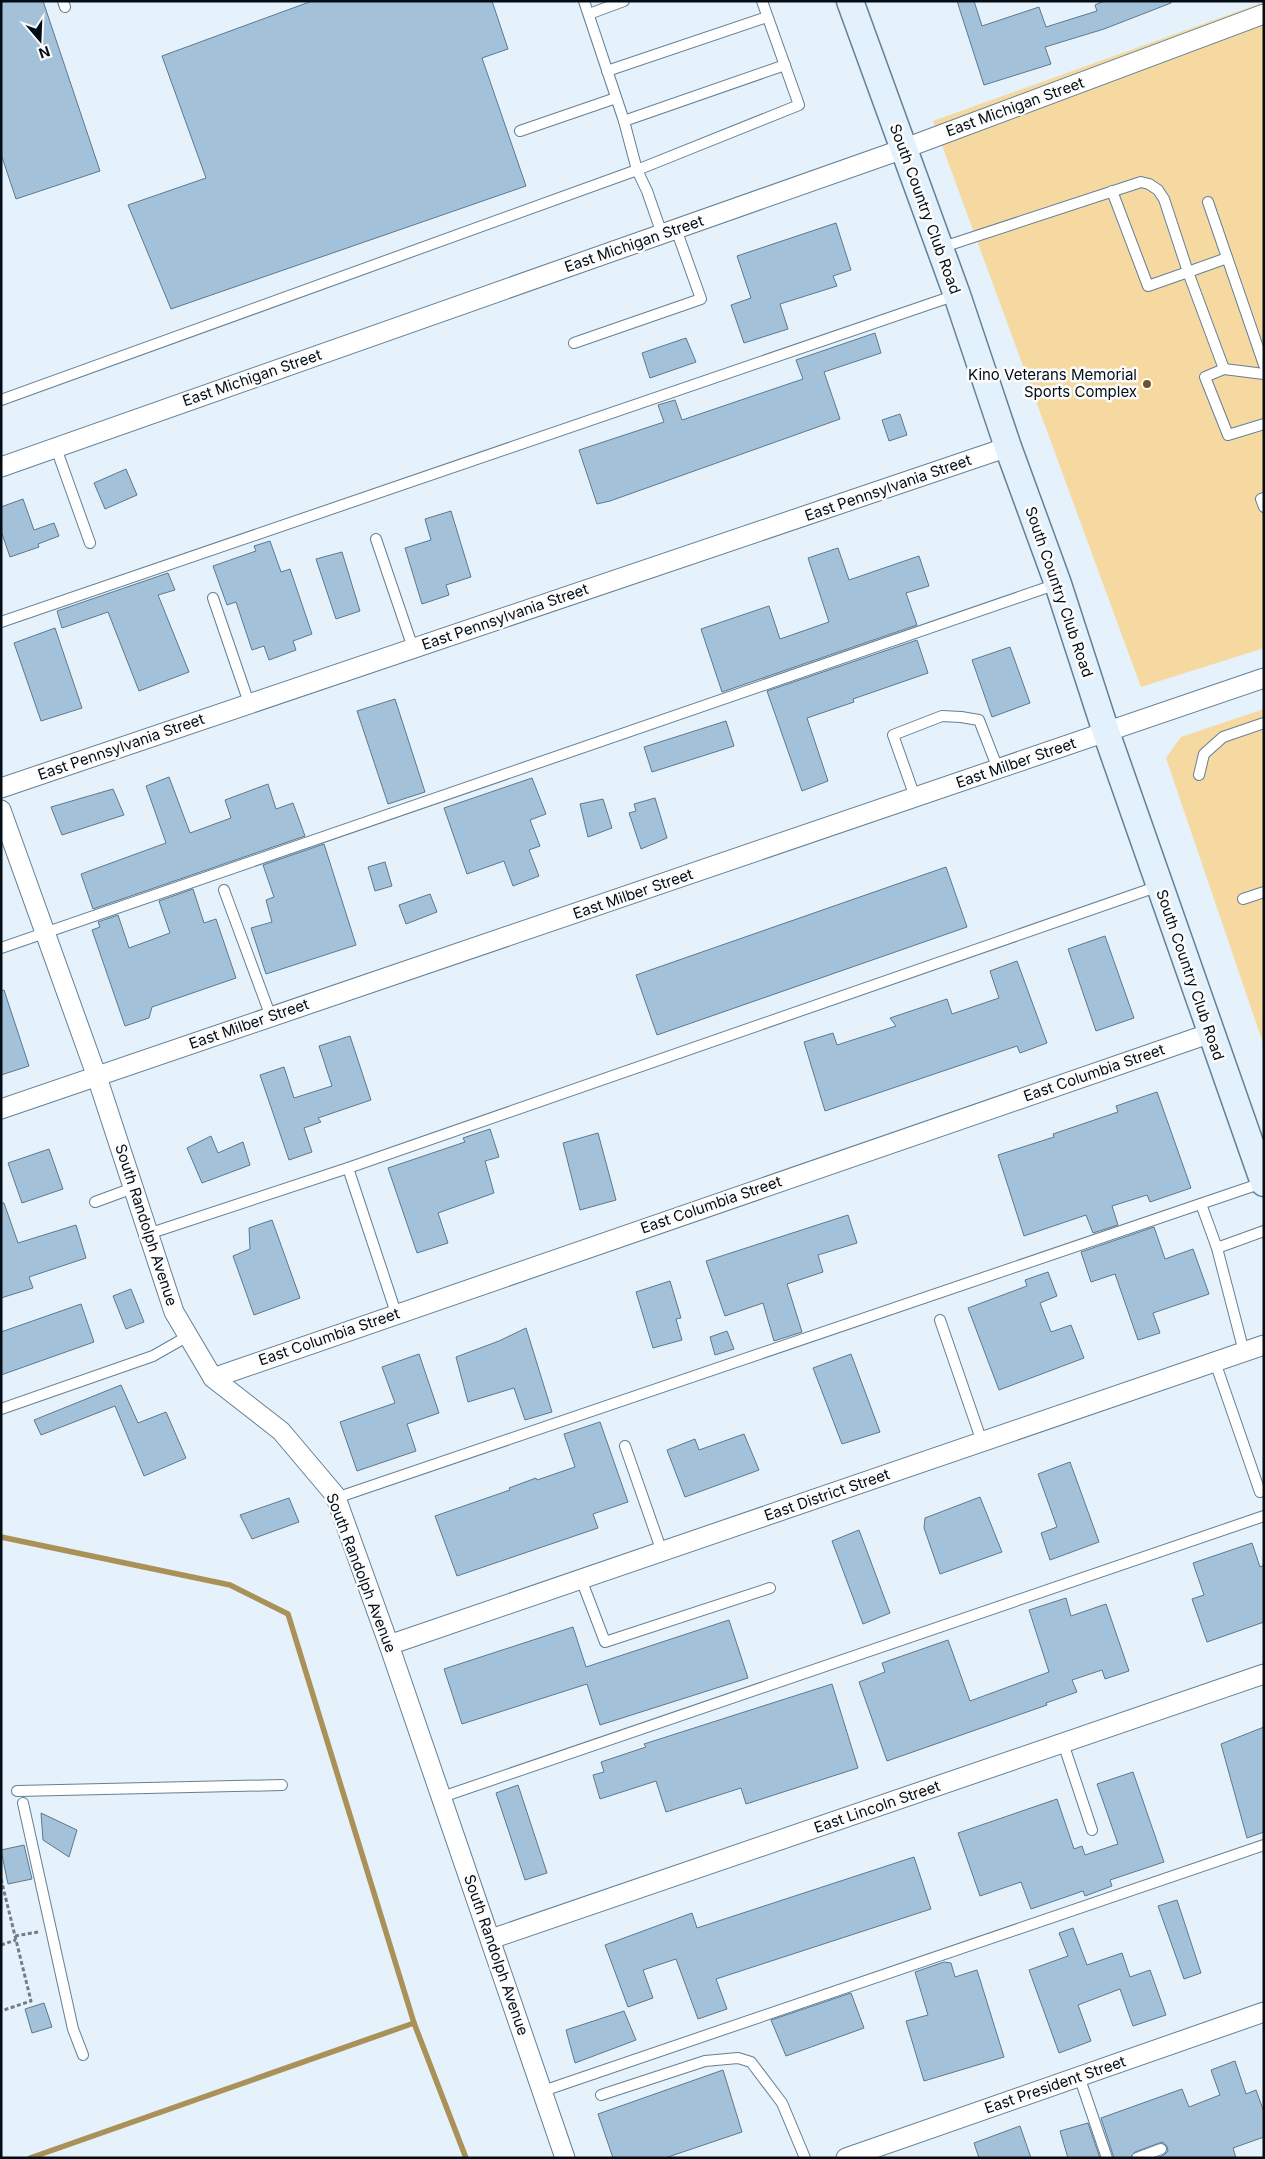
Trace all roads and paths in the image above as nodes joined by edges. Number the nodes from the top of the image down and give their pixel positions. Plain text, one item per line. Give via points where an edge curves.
1 (584, 1) edge
2 (624, 1) edge
3 (762, 1) edge
4 (850, 1) edge
5 (589, 14) junction
6 (1264, 14) edge
7 (767, 17) junction
8 (785, 65) junction
9 (608, 71) junction
10 (616, 98) junction
11 (624, 121) junction
12 (520, 131) dead end
13 (903, 149) junction
14 (638, 170) junction
15 (1112, 191) junction
16 (1208, 202) dead end
17 (669, 231) junction
18 (940, 248) junction
19 (1227, 258) junction
20 (1188, 272) junction
21 (957, 295) junction
22 (574, 343) dead end
23 (1264, 365) edge
24 (1224, 369) junction
25 (1264, 374) edge
26 (1, 400) edge
27 (1264, 424) edge
28 (1008, 447) junction
29 (56, 448) junction
30 (1, 467) edge
31 (1264, 498) edge
32 (1264, 508) edge
33 (376, 539) dead end
34 (90, 543) dead end
35 (1058, 584) junction
36 (213, 598) dead end
37 (1, 622) edge
38 (413, 648) junction
39 (1264, 678) edge
40 (249, 703) junction
41 (1264, 723) edge
42 (1106, 732) junction
43 (998, 769) junction
44 (1199, 774) dead end
45 (1, 788) edge
46 (915, 797) junction
47 (1, 810) edge
48 (1159, 886) junction
49 (224, 890) dead end
50 (1264, 892) edge
51 (1243, 900) dead end
52 (46, 934) junction
53 (1, 948) edge
54 (271, 1017) junction
55 (1211, 1034) junction
56 (97, 1076) junction
57 (1, 1108) edge
58 (348, 1168) junction
59 (1264, 1183) edge
60 (133, 1188) junction
61 (95, 1202) dead end
62 (1201, 1204) junction
63 (1264, 1232) edge
64 (148, 1234) junction
65 (1217, 1248) junction
66 (396, 1313) junction
67 (940, 1320) dead end
68 (188, 1336) junction
69 (1264, 1345) edge
70 (1244, 1352) junction
71 (1215, 1362) junction
72 (213, 1378) junction
73 (1, 1409) edge
74 (982, 1442) junction
75 (626, 1446) dead end
76 (1260, 1492) dead end
77 (336, 1498) junction
78 (1264, 1516) edge
79 (662, 1552) junction
80 (581, 1580) junction
81 (770, 1588) dead end
82 (389, 1645) junction
83 (1264, 1674) edge
84 (1063, 1743) junction
85 (282, 1785) dead end
86 (17, 1791) dead end
87 (442, 1797) junction
88 (23, 1803) dead end
89 (1092, 1830) dead end
90 (1264, 1845) edge
91 (1, 1879) edge
92 (51, 1928) junction
93 (16, 1938) junction
94 (491, 1939) junction
95 (1, 1945) edge
96 (1, 2011) edge
97 (1264, 2012) edge
98 (83, 2055) dead end
99 (1079, 2076) junction
100 (543, 2091) junction
101 (601, 2095) dead end
102 (1161, 2149) dead end
103 (566, 2158) edge
104 (805, 2158) edge
105 (846, 2158) edge
106 (1107, 2158) edge
107 (1137, 2158) edge

1 - 5 lane
2 - 5 lane
3 - 7 lane
4 - 13 street, South Country Club Road
5 - 9 lane
6 - 13 street, East Michigan Street
7 - 8 lane
7 - 9 lane
8 - 11 lane
8 - 14 lane via 799,105
9 - 10 lane
10 - 11 lane
10 - 12 lane
11 - 14 lane
13 - 17 street, East Michigan Street
13 - 18 street, South Country Club Road
14 - 17 lane
14 - 26 lane
15 - 18 lane
15 - 20 lane via 1141,182 1158,190 1164,199
15 - 20 lane via 1148,286
16 - 19 lane
17 - 22 lane via 701,299
17 - 29 street, East Michigan Street
18 - 21 street, South Country Club Road
19 - 20 lane
19 - 23 lane
20 - 24 lane
21 - 28 street, South Country Club Road
21 - 37 lane
24 - 25 lane
24 - 27 lane via 1205,377 1228,434
28 - 35 street, South Country Club Road
28 - 38 street, East Pennsylvania Street
29 - 30 street, East Michigan Street
29 - 34 lane
31 - 32 lane via 1261,499
33 - 38 lane
35 - 42 street, South Country Club Road
35 - 52 lane
36 - 40 lane
38 - 40 street, East Pennsylvania Street
39 - 42 street, East Milber Street
40 - 45 street, East Pennsylvania Street
41 - 44 lane via 1223,737 1204,754
42 - 43 street, East Milber Street
42 - 48 street, South Country Club Road
43 - 46 street, East Milber Street
43 - 46 lane via 979,720 942,716 893,735
46 - 54 street, East Milber Street
47 - 52 street, South Randolph Avenue
48 - 55 street, South Country Club Road
48 - 58 lane
49 - 54 lane
50 - 51 lane
52 - 53 lane
52 - 56 street, South Randolph Avenue
54 - 56 street, East Milber Street
55 - 59 street, South Country Club Road
55 - 66 street, East Columbia Street
56 - 57 street, East Milber Street
56 - 60 street, South Randolph Avenue
58 - 64 lane
58 - 66 lane
59 - 62 lane
60 - 61 lane
60 - 64 street, South Randolph Avenue
62 - 65 lane
62 - 77 lane
63 - 65 lane
64 - 68 street, South Randolph Avenue via 174,1312
65 - 70 lane
66 - 72 street, East Columbia Street
67 - 74 lane
68 - 72 street, South Randolph Avenue
68 - 73 lane via 153,1356
69 - 70 street, East District Street
70 - 71 street, East District Street
71 - 74 street, East District Street
71 - 76 lane
72 - 77 street, South Randolph Avenue via 281,1431
74 - 79 street, East District Street
75 - 79 lane
77 - 82 street, South Randolph Avenue
78 - 87 lane
79 - 80 street, East District Street
80 - 81 lane via 604,1642
80 - 82 street, East District Street
82 - 87 street, South Randolph Avenue
83 - 84 street, East Lincoln Street
84 - 89 lane
84 - 94 street, East Lincoln Street
85 - 86 lane
87 - 94 street, South Randolph Avenue
88 - 92 lane
90 - 100 lane
91 - 93 path
92 - 93 path
92 - 98 lane
93 - 95 path
93 - 96 path via 31,2001
94 - 100 street, South Randolph Avenue
97 - 99 street, East President Street
99 - 105 street, East President Street
99 - 106 lane
100 - 103 street, South Randolph Avenue
101 - 104 lane via 706,2061 738,2058 751,2062 782,2103
102 - 107 lane

